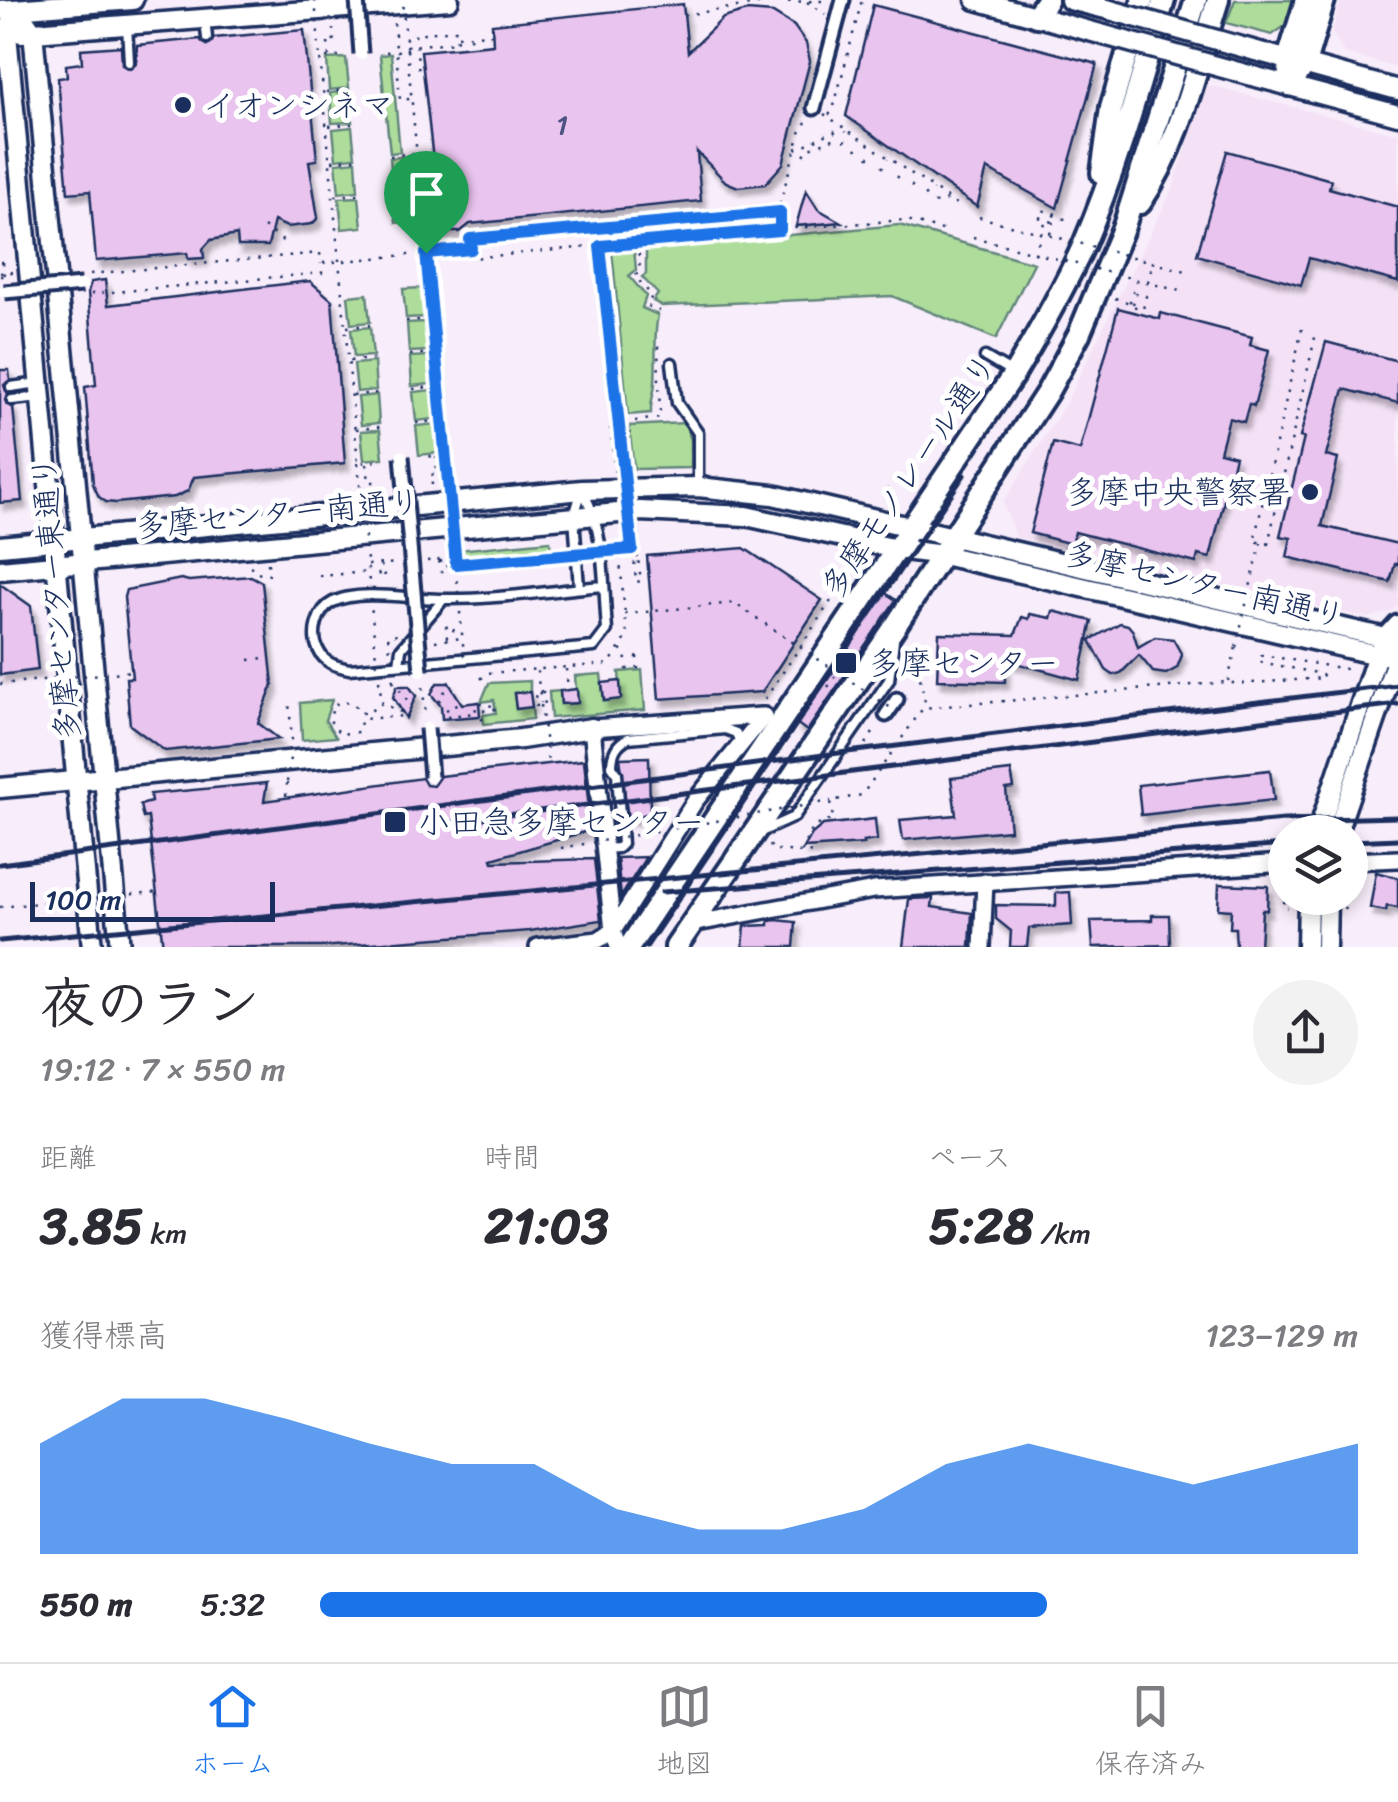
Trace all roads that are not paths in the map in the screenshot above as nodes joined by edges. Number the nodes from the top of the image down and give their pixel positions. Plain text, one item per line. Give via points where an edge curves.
1 (133, 0) edge
2 (357, 0) edge
3 (450, 0) edge
4 (976, 0) edge
5 (1070, 0) edge
6 (1142, 0) edge
7 (1164, 0) edge
8 (1196, 0) edge
9 (1218, 0) edge
10 (1306, 0) edge
11 (1324, 0) edge
12 (843, 1) edge
13 (1040, 5) edge
14 (8, 9) edge
15 (205, 19) junction
16 (126, 25) junction
17 (33, 32) junction
18 (3, 35) edge
19 (207, 38) dead end
20 (362, 54) dead end
21 (129, 62) dead end
22 (1296, 62) junction
23 (1290, 86) junction
24 (1398, 90) edge
25 (814, 108) road end
26 (8, 115) edge
27 (1398, 115) edge
28 (1096, 214) junction
29 (1124, 226) junction
30 (83, 285) road end
31 (4, 292) dead end
32 (984, 357) dead end
33 (672, 362) dead end
34 (1014, 374) junction
35 (11, 387) dead end
36 (40, 390) junction
37 (12, 400) dead end
38 (402, 456) dead end
39 (698, 487) junction
40 (582, 490) junction
41 (596, 514) junction
42 (574, 516) junction
43 (911, 527) junction
44 (81, 538) junction
45 (54, 541) junction
46 (0, 546) edge
47 (948, 546) junction
48 (897, 549) junction
49 (83, 562) junction
50 (56, 564) junction
51 (0, 570) edge
52 (603, 586) junction
53 (579, 588) junction
54 (443, 600) junction
55 (1392, 632) edge
56 (1398, 655) edge
57 (1376, 656) junction
58 (398, 664) junction
59 (421, 671) dead end
60 (761, 716) junction
61 (785, 716) junction
62 (427, 728) road end
63 (592, 728) junction
64 (740, 743) junction
65 (431, 777) dead end
66 (104, 779) junction
67 (77, 782) junction
68 (0, 788) edge
69 (1324, 815) edge
70 (1343, 815) edge
71 (603, 850) junction
72 (1398, 859) edge
73 (1368, 860) edge
74 (1268, 864) edge
75 (985, 882) junction
76 (1308, 915) edge
77 (1327, 915) edge
78 (691, 924) junction
79 (616, 939) edge
80 (92, 947) edge
81 (120, 947) edge
82 (538, 947) edge
83 (629, 947) edge
84 (676, 947) edge
85 (982, 947) edge
86 (1307, 947) edge
87 (1326, 947) edge

1 - 14 street
2 - 20 street, bridge
3 - 15 street
4 - 13 street
5 - 22 street, bridge
6 - 28 main road via 1111,108
7 - 28 main road, 多摩モノレール通り
8 - 29 main road
9 - 29 main road via 1178,128 1155,181
10 - 22 main road
11 - 22 main road
12 - 25 street
13 - 23 street, bridge via 1104,34
14 - 17 street, 多摩センター東通り
14 - 18 street
15 - 16 street
15 - 19 lane
16 - 17 street
16 - 21 lane
17 - 18 street
17 - 44 street, 多摩センター東通り
18 - 26 street, 多摩センター東通り
22 - 23 main road
22 - 24 street
23 - 27 street
26 - 36 street, 多摩センター東通り
28 - 34 main road, 多摩モノレール通り
29 - 47 main road via 1048,392
30 - 31 street, bridge
32 - 34 lane
33 - 39 lane via 678,403 698,433
34 - 43 main road, 多摩モノレール通り
35 - 36 lane
36 - 37 lane
36 - 45 street, 多摩センター東通り
38 - 59 street, bridge
39 - 40 street, 多摩センター南通り
39 - 43 street, 多摩センター南通り
40 - 41 lane
40 - 42 lane
40 - 44 street, 多摩センター南通り
41 - 42 street, 多摩センター南通り
41 - 48 street, 多摩センター南通り via 724,513
41 - 52 lane
42 - 49 street, 多摩センター南通り
42 - 53 lane
43 - 47 street, 多摩センター南通り
43 - 48 main road, 多摩モノレール通り
44 - 45 street, 多摩センター南通り
44 - 49 street, 多摩センター東通り
45 - 46 street
45 - 50 street, 多摩センター東通り
47 - 48 street, 多摩センター南通り
47 - 55 street, 多摩センター南通り
47 - 57 street, 多摩センター南通り
47 - 78 main road via 760,840
48 - 61 main road, 多摩モノレール通り
49 - 50 street, 多摩センター南通り
49 - 66 street, 多摩センター東通り
50 - 51 street
50 - 67 street, 多摩センター東通り
52 - 53 lane
52 - 58 lane via 606,630 594,647
53 - 54 lane
54 - 58 lane via 404,645
54 - 58 lane via 353,598 332,602 322,613 315,642 332,665
55 - 56 street, 多摩センター南通り
55 - 57 street
56 - 57 street, 多摩センター南通り
56 - 70 street
57 - 69 street
60 - 61 street
60 - 63 street
60 - 64 street
61 - 83 main road, 多摩モノレール通り
62 - 65 street, bridge
63 - 66 street
63 - 71 street
64 - 71 lane via 726,729 621,742 612,766 622,844
64 - 79 street via 695,801
66 - 67 street
66 - 81 street, 多摩センター東通り
67 - 68 street
67 - 80 street, 多摩センター東通り
71 - 79 street
72 - 73 street
74 - 75 street
75 - 78 street via 874,890
75 - 85 street
76 - 86 street
77 - 87 street
78 - 84 main road
79 - 82 street

